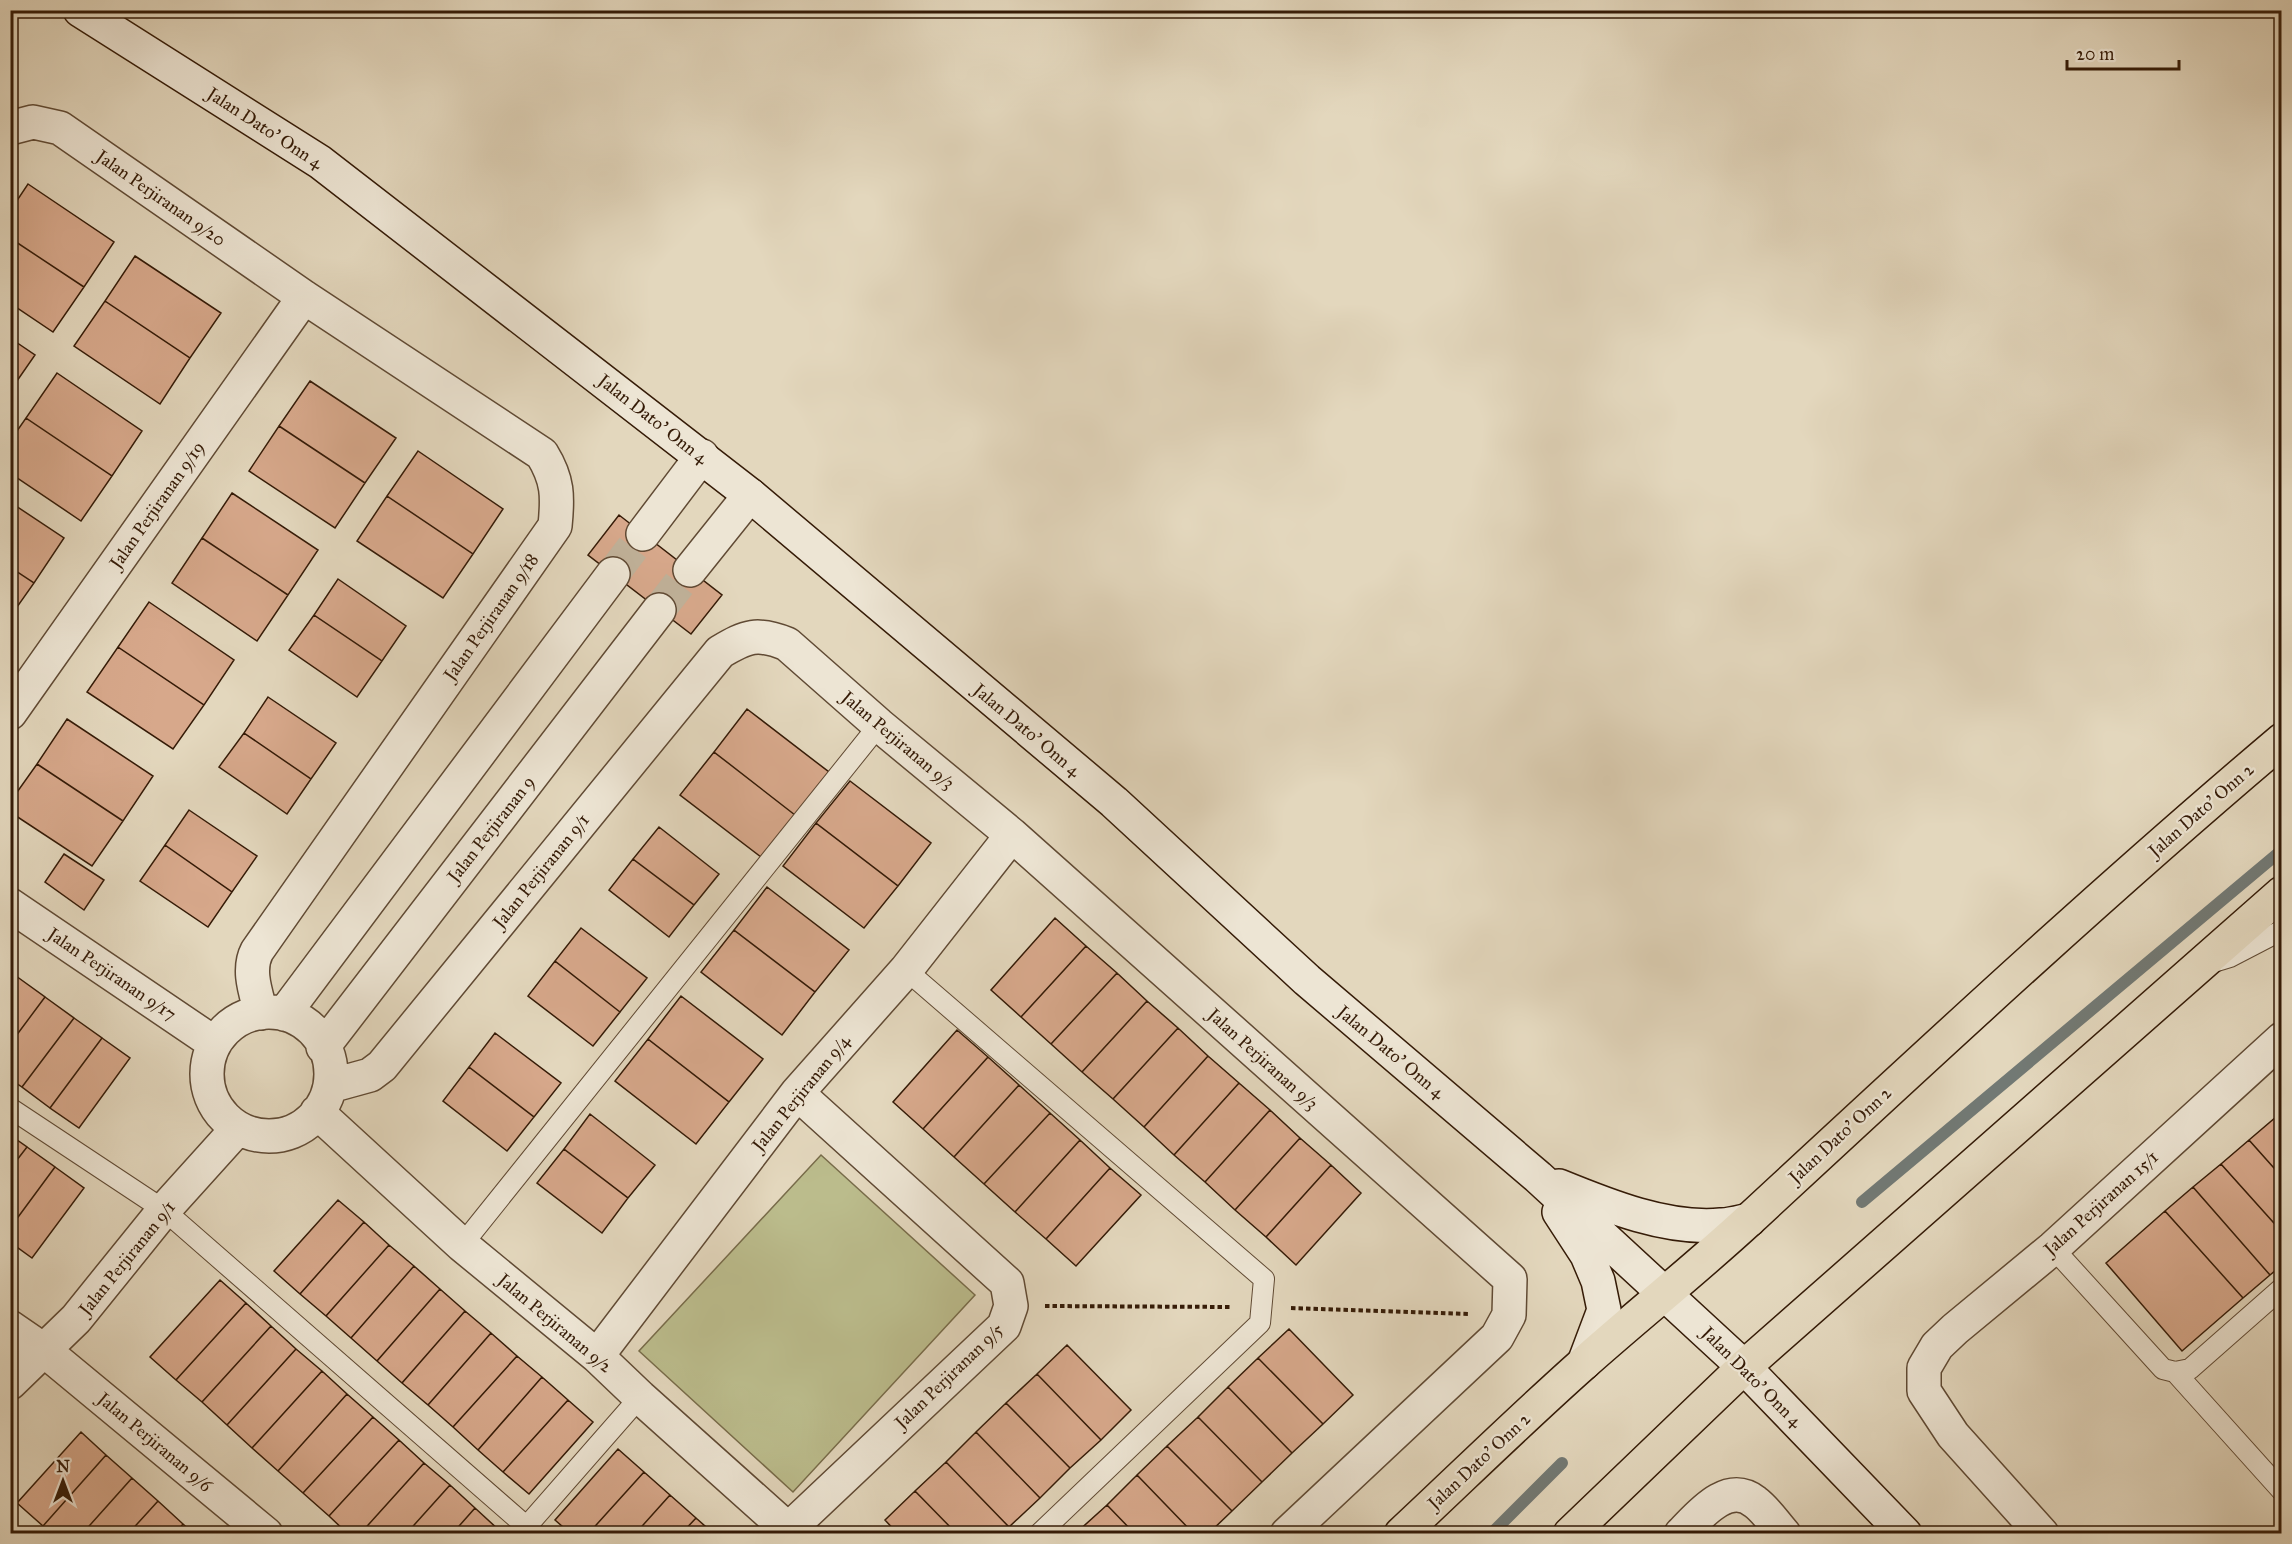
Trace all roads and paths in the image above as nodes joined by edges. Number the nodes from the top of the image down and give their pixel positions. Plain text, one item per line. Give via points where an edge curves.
1 (80, 10) edge
2 (10, 128) edge
3 (304, 297) junction
4 (702, 456) junction
5 (750, 495) junction
6 (644, 534) tunnel mouth
7 (690, 570) tunnel mouth
8 (613, 574) tunnel mouth
9 (659, 610) tunnel mouth
10 (742, 639) joint
11 (10, 713) edge
12 (879, 725) junction
13 (2282, 740) edge
14 (1012, 836) junction
15 (2282, 893) edge
16 (10, 905) edge
17 (2282, 930) edge
18 (2196, 968) junction
19 (906, 970) junction
20 (273, 1014) junction
21 (2282, 1039) edge
22 (214, 1043) junction
23 (323, 1047) junction
24 (797, 1093) junction
25 (324, 1099) junction
26 (10, 1108) edge
27 (238, 1128) junction
28 (1538, 1177) junction
29 (164, 1210) junction
30 (1749, 1220) junction
31 (462, 1245) junction
32 (2053, 1248) junction
33 (2282, 1288) edge
34 (1666, 1294) junction
35 (1011, 1306) junction
36 (1261, 1308) junction
37 (1509, 1315) junction
38 (10, 1327) edge
39 (45, 1351) junction
40 (597, 1356) junction
41 (1584, 1363) junction
42 (1744, 1367) junction
43 (2175, 1372) junction
44 (10, 1383) edge
45 (640, 1397) junction
46 (2282, 1491) edge
47 (527, 1531) edge
48 (791, 1532) edge
49 (266, 1533) edge
50 (1039, 1533) edge
51 (1287, 1533) edge
52 (1401, 1533) edge
53 (1570, 1533) edge
54 (1681, 1533) edge
55 (1784, 1533) edge
56 (1905, 1533) edge
57 (2042, 1533) edge

1 - 4 street, Jalan Dato' Onn 4 via 320,162
2 - 3 street, Jalan Perjiranan 9/20 via 33,122 60,128
3 - 11 street, Jalan Perjiranan 9/19
3 - 20 street, Jalan Perjiranan 9/18 via 542,454 552,471 557,504 555,526 257,951 253,980
4 - 5 street, Jalan Dato' Onn 4
4 - 6 street
5 - 7 street
5 - 28 street, Jalan Dato' Onn 4 via 1113,802 1307,980
8 - 20 street
9 - 23 street, Jalan Perjiranan 9
10 - 12 street, Jalan Perjiranan 9/3 via 768,637 787,644
10 - 25 street, Jalan Perjiranan 9/1 via 720,652 382,1066
12 - 14 street, Jalan Perjiranan 9/3
12 - 31 lane
13 - 30 main road, Jalan Dato' Onn 2 via 1900,1078
14 - 19 street, Jalan Perjiranan 9/4
14 - 37 street, Jalan Perjiranan 9/3 via 1510,1279
15 - 18 main road
16 - 22 street, Jalan Perjiranan 9/17
17 - 18 lane via 2230,957
18 - 42 main road
19 - 24 street, Jalan Perjiranan 9/4
19 - 36 lane via 1263,1279
20 - 22 street via 242,1018 226,1028
20 - 23 street via 300,1020 315,1032
21 - 32 street, Jalan Perjiranan 15/1
22 - 27 street via 207,1062 212,1100
23 - 25 street via 331,1067
24 - 35 street, Jalan Perjiranan 9/5 via 1007,1283
24 - 40 street, Jalan Perjiranan 9/4
25 - 27 street via 295,1130 276,1136
25 - 31 street, Jalan Perjiranan 9/2
26 - 29 lane
27 - 29 street, Jalan Perjiranan 9/1
28 - 30 street via 1588,1198 1661,1219 1698,1225
28 - 34 street, Jalan Dato' Onn 4
28 - 41 street via 1587,1255 1598,1281 1604,1310
29 - 39 street, Jalan Perjiranan 9/1 via 76,1319
29 - 47 lane
30 - 34 main road, Jalan Dato' Onn 2
31 - 40 street, Jalan Perjiranan 9/2
32 - 43 lane via 2163,1369
32 - 57 street, Jalan Perjiranan 15/1 via 1954,1329 1937,1346 1924,1368 1924,1391 1953,1435
33 - 43 lane via 2190,1369
34 - 41 main road, Jalan Dato' Onn 2
34 - 42 street, Jalan Dato' Onn 4
35 - 36 path
35 - 48 street, Jalan Perjiranan 9/5 via 1004,1326
36 - 37 path
36 - 50 lane via 1260,1323
37 - 51 street via 1497,1337
38 - 39 street, Jalan Perjiranan 9/6
39 - 44 street, Jalan Perjiranan 9/1
39 - 49 street, Jalan Perjiranan 9/6
40 - 45 street, Jalan Perjiranan 9/2
41 - 52 main road, Jalan Dato' Onn 2
42 - 53 main road
42 - 56 street, Jalan Dato' Onn 4
43 - 46 lane
45 - 47 lane
45 - 48 street, Jalan Perjiranan 9/2
54 - 55 street via 1717,1500 1737,1495 1754,1501

